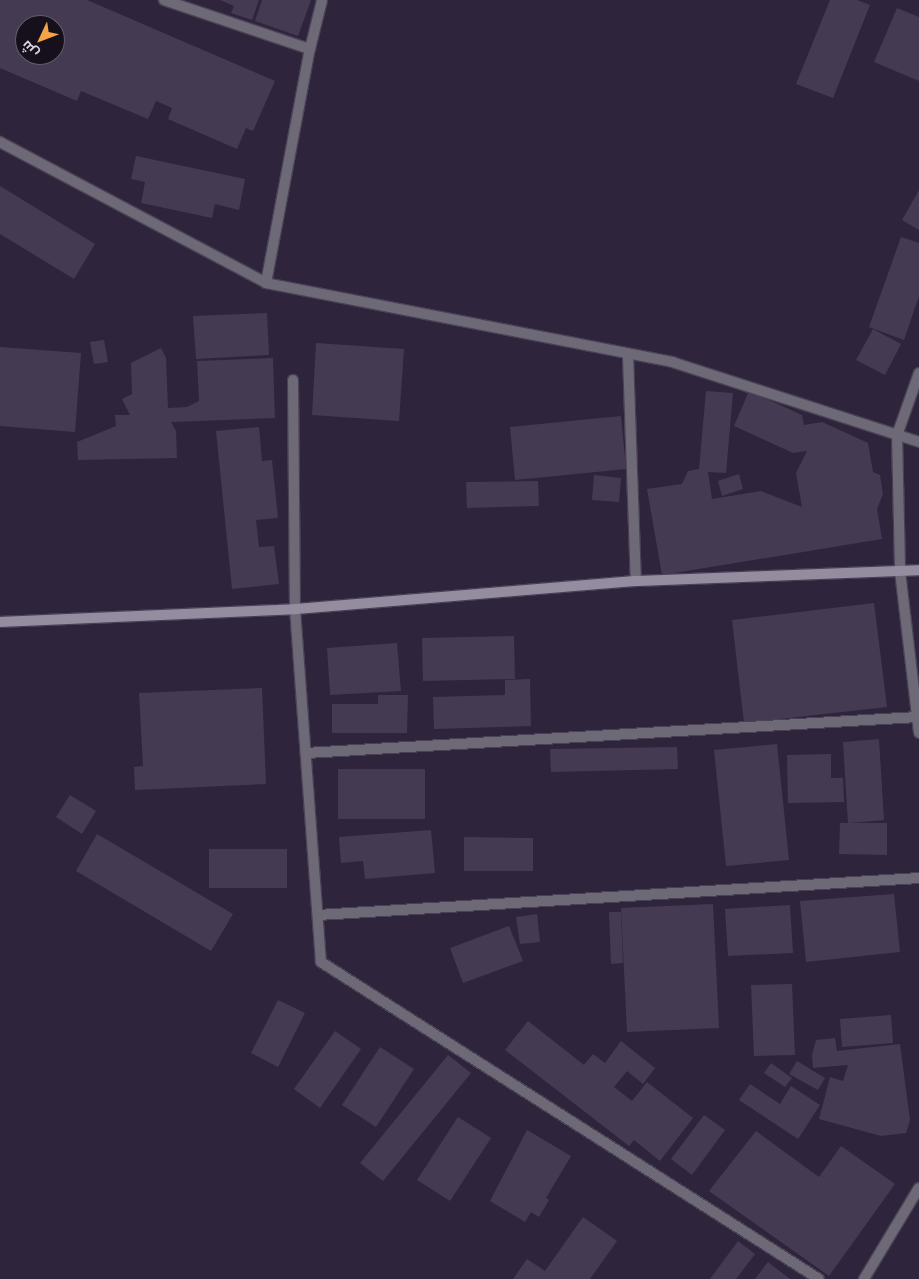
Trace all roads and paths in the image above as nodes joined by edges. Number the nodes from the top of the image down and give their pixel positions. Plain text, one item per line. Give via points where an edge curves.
1 (164, 0) edge
2 (322, 0) edge
3 (310, 49) junction
4 (0, 142) edge
5 (266, 283) junction
6 (628, 356) junction
7 (919, 373) edge
8 (293, 380) dead end
9 (897, 435) junction
10 (919, 442) edge
11 (919, 570) edge
12 (900, 571) junction
13 (636, 581) junction
14 (295, 609) junction
15 (0, 622) edge
16 (917, 717) junction
17 (919, 732) edge
18 (306, 753) junction
19 (919, 878) edge
20 (318, 915) junction
21 (919, 1188) edge
22 (820, 1279) edge
23 (864, 1279) edge

1 - 3 street
2 - 3 street
3 - 5 street
4 - 5 street
5 - 6 street
6 - 9 street via 672,362
6 - 13 street
7 - 9 street
8 - 14 street
9 - 10 street
9 - 12 street
11 - 12 main road
12 - 13 main road
12 - 16 street
13 - 14 main road
14 - 15 main road
14 - 18 street
16 - 17 street
16 - 18 street
18 - 20 street
19 - 20 street
20 - 22 street via 321,962
21 - 23 street

